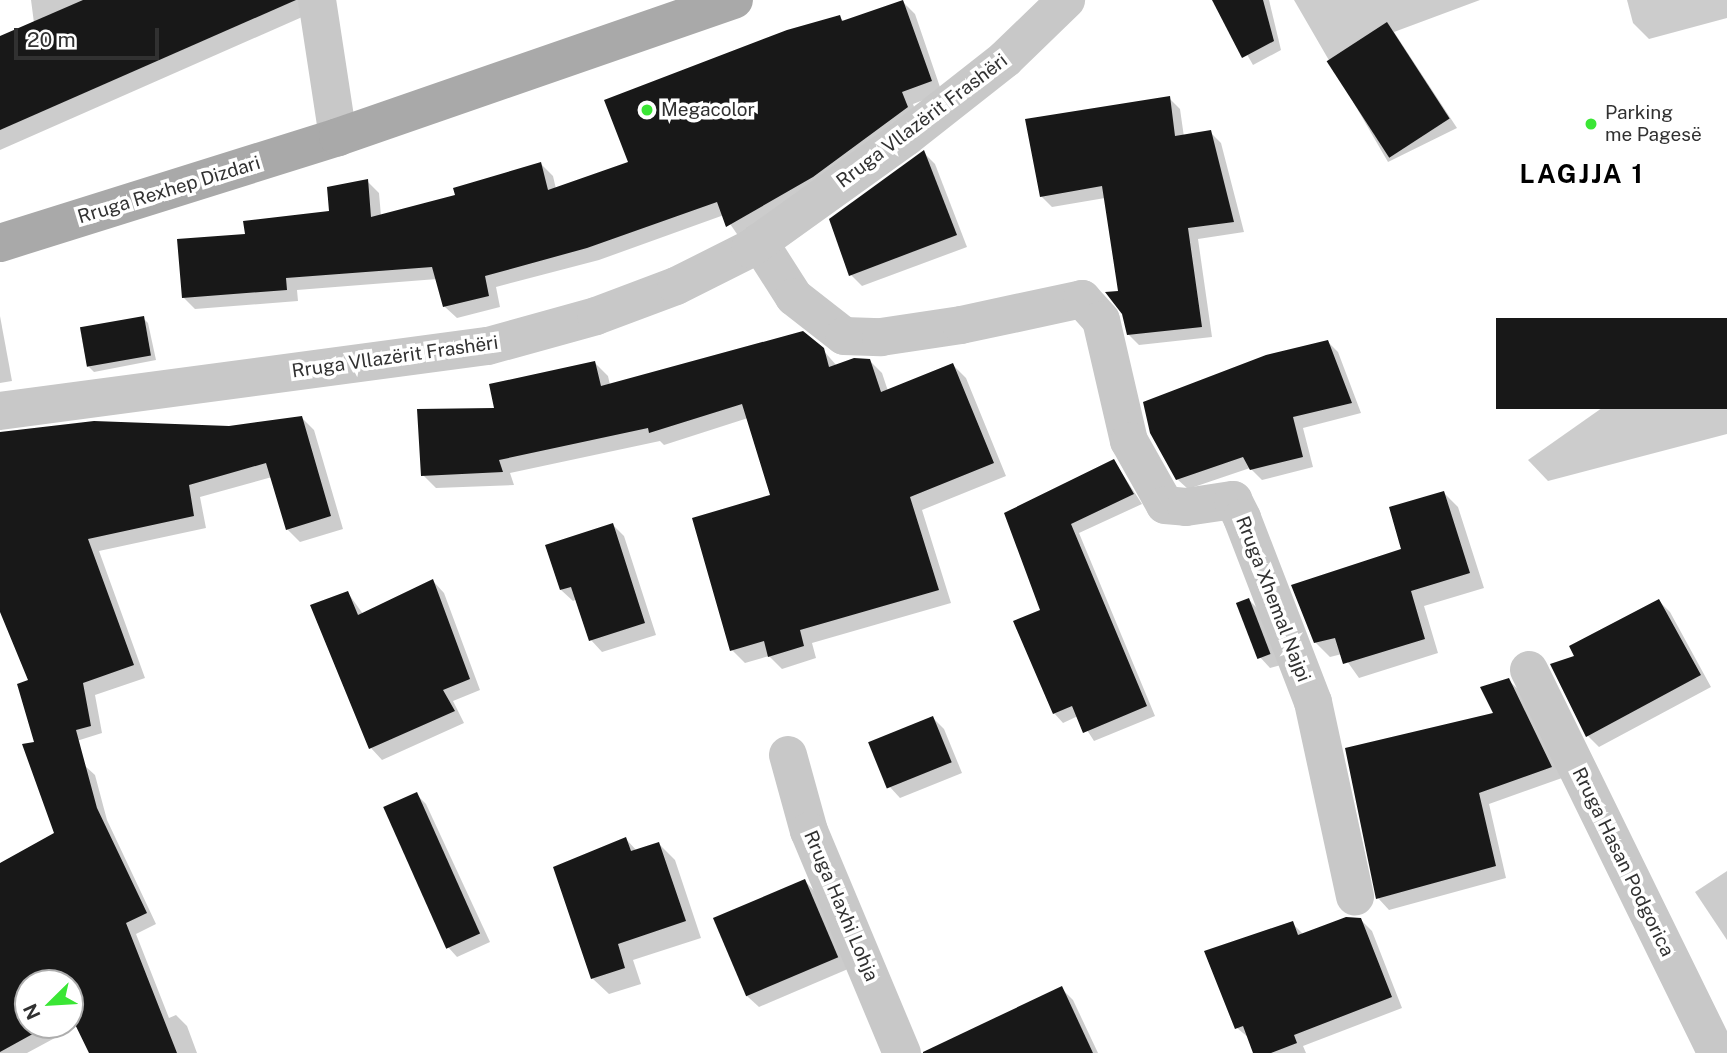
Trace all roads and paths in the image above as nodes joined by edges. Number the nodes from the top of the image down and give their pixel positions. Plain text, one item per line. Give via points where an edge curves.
1 (317, 0) edge
2 (734, 0) edge
3 (1066, 0) edge
4 (338, 137) junction
5 (759, 242) junction
6 (0, 243) edge
7 (0, 411) edge
8 (1530, 670) dead end
9 (789, 755) dead end
10 (1355, 897) dead end
11 (902, 1053) edge
12 (1717, 1053) edge

1 - 4 street
2 - 4 main road
3 - 5 street, Rruga Vllazërit Frashëri via 1005,59
4 - 6 main road, Rruga Rexhep Dizdari
5 - 7 street, Rruga Vllazërit Frashëri via 676,286 596,316 488,346
5 - 10 street, Rruga Xhemal Najpi via 794,297 844,336 881,337 961,325 1082,299 1101,320 1129,442 1165,505 1186,507 1233,500 1242,518 1313,702
8 - 12 street, Rruga Hasan Podgorica
9 - 11 street, Rruga Haxhi Lohja via 809,831

